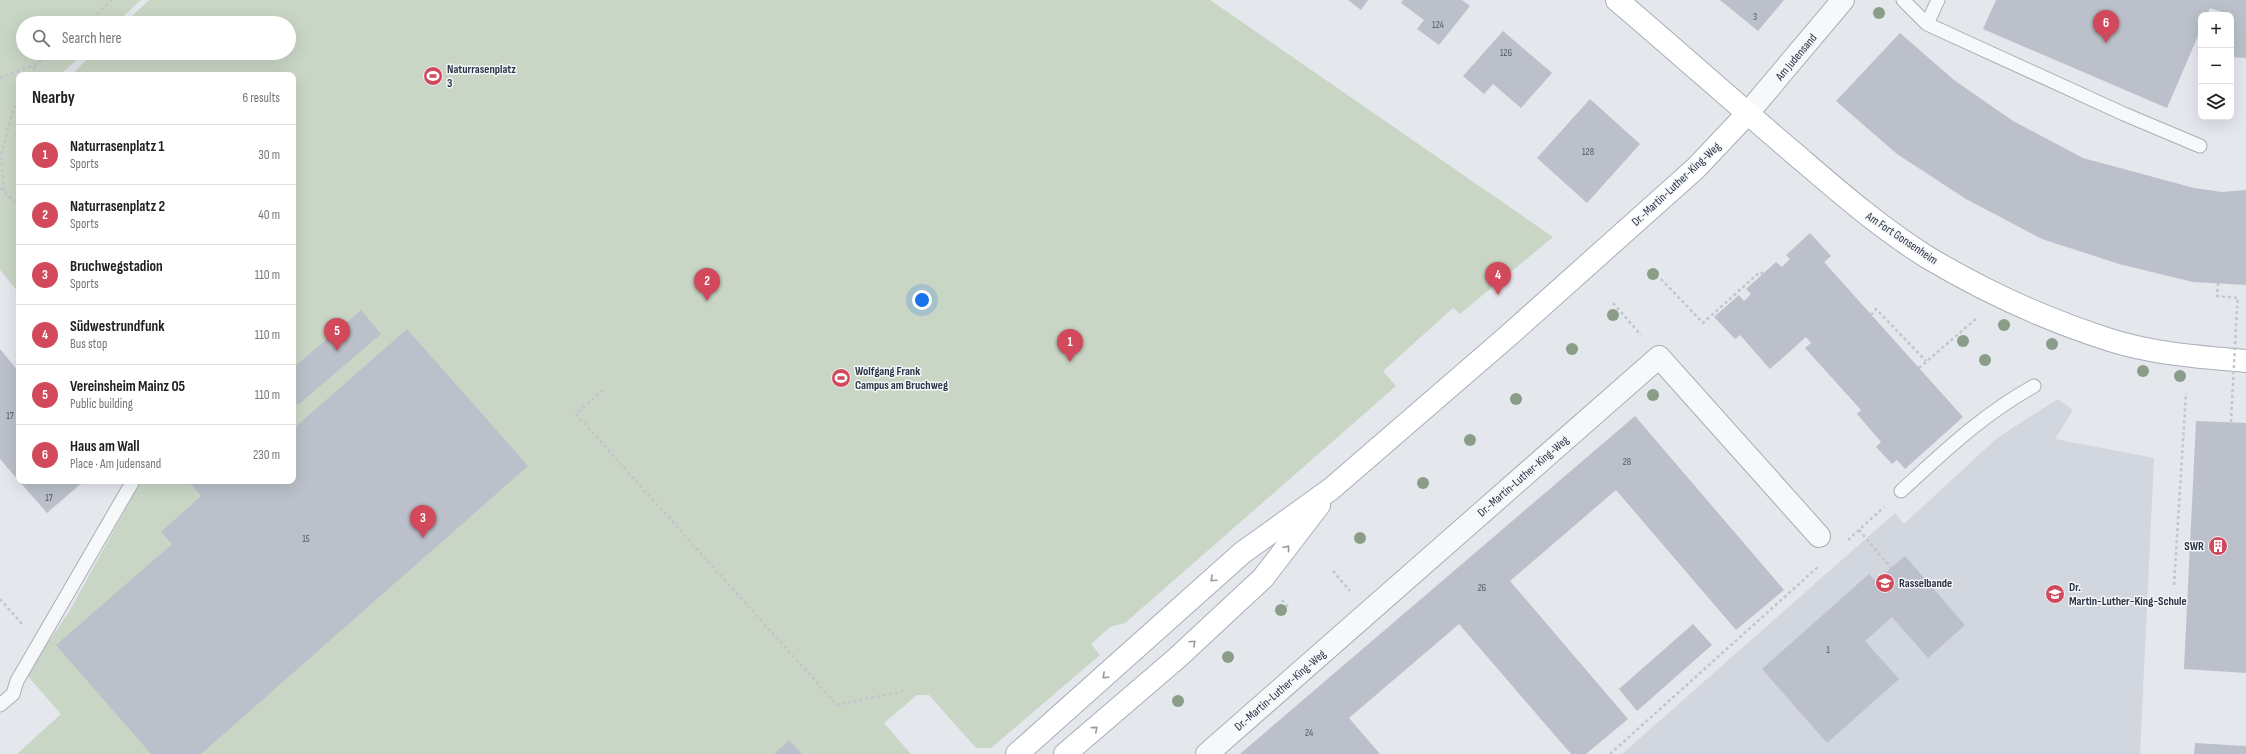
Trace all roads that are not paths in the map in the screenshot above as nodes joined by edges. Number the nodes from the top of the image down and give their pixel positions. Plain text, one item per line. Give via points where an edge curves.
1 (1617, 0) edge
2 (1843, 0) edge
3 (1903, 0) edge
4 (1938, 0) edge
5 (1927, 24) junction
6 (1747, 114) junction
7 (2200, 146) dead end
8 (2246, 360) edge
9 (2034, 386) dead end
10 (131, 484) edge
11 (1331, 489) junction
12 (1901, 491) road end
13 (1819, 536) dead end
14 (0, 706) edge
15 (1017, 754) edge
16 (1065, 754) edge
17 (1207, 754) edge

1 - 6 street, Am Fort Gonsenheim
2 - 6 street, Am Judensand
3 - 5 lane
4 - 5 lane
5 - 7 lane via 2116,111
6 - 8 street, Am Fort Gonsenheim via 1874,220 1927,256 2003,297 2039,314 2111,340 2188,356
6 - 11 street, Dr.-Martin-Luther-King-Weg via 1696,168
9 - 12 lane via 2004,403 1966,431
10 - 14 lane via 17,681 13,694
11 -> 15 street, Dr.-Martin-Luther-King-Weg via 1242,553
16 -> 11 street, Dr.-Martin-Luther-King-Weg via 1177,658 1263,578
13 - 17 street, Dr.-Martin-Luther-King-Weg via 1660,357

